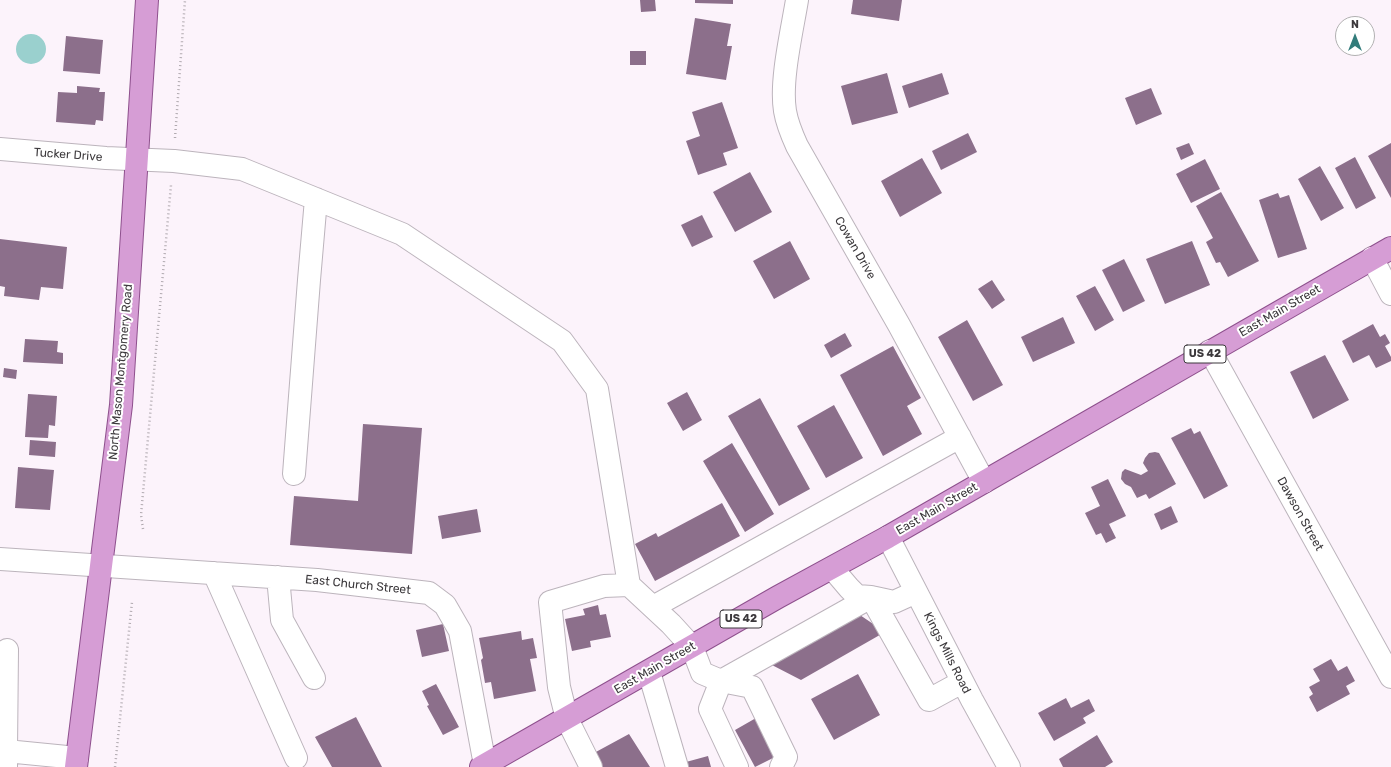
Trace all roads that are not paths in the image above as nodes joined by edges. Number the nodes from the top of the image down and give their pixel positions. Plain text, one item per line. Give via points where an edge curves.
1 (147, 0) edge
2 (797, 0) edge
3 (0, 149) edge
4 (136, 160) junction
5 (316, 199) junction
6 (1391, 248) edge
7 (1372, 258) junction
8 (1391, 294) edge
9 (1210, 351) junction
10 (960, 437) junction
11 (294, 474) dead end
12 (984, 482) junction
13 (888, 537) junction
14 (0, 559) edge
15 (101, 566) junction
16 (832, 568) junction
17 (214, 573) junction
18 (278, 578) junction
19 (629, 585) junction
20 (916, 592) junction
21 (871, 597) junction
22 (653, 607) junction
23 (692, 647) junction
24 (7, 650) dead end
25 (649, 672) junction
26 (1391, 677) edge
27 (314, 678) dead end
28 (721, 681) junction
29 (962, 682) junction
30 (567, 718) junction
31 (296, 758) dead end
32 (6, 759) edge
33 (76, 763) edge
34 (483, 766) edge
35 (591, 767) edge
36 (677, 767) edge
37 (737, 767) edge
38 (781, 767) edge
39 (1009, 767) edge

1 - 4 main road, North Mason Montgomery Road
2 - 10 street, Cowan Drive via 784,89 789,128
3 - 4 street, Tucker Drive
4 - 5 street, Tucker Drive via 174,161 242,169
4 - 15 main road, North Mason Montgomery Road via 121,405
5 - 11 street
5 - 19 street, Tucker Drive via 402,234 562,340 597,389
6 - 7 main road, East Main Street / US 42
7 - 8 street
7 - 9 main road, East Main Street / US 42
9 - 12 main road, East Main Street / US 42
9 - 26 street, Dawson Street
10 - 12 street, Cowan Drive
10 - 22 street
12 - 13 main road, East Main Street / US 42
13 - 16 main road, East Main Street / US 42
13 - 20 street, Kings Mills Road
14 - 15 street, East Church Street
15 - 17 street, East Church Street
15 - 33 main road, North Mason Montgomery Road
16 - 21 street via 857,596
16 - 23 main road, East Main Street / US 42
17 - 18 street, East Church Street
17 - 31 street
18 - 27 street via 282,620
18 - 34 street, East Church Street via 429,593 445,605 460,631
19 - 22 street
19 - 30 street via 604,586 550,602 559,687
20 - 21 street via 894,602
20 - 29 street, Kings Mills Road
21 - 28 street
21 - 29 street via 928,700
22 - 23 street
23 - 25 main road, East Main Street / US 42
23 - 28 street via 702,673
24 - 32 street
25 - 30 main road, East Main Street / US 42
25 - 36 street
28 - 37 street via 710,709
28 - 38 street via 752,687 786,757
29 - 39 street, Kings Mills Road
30 - 34 main road, East Main Street / US 42
30 - 35 street
32 - 33 street

